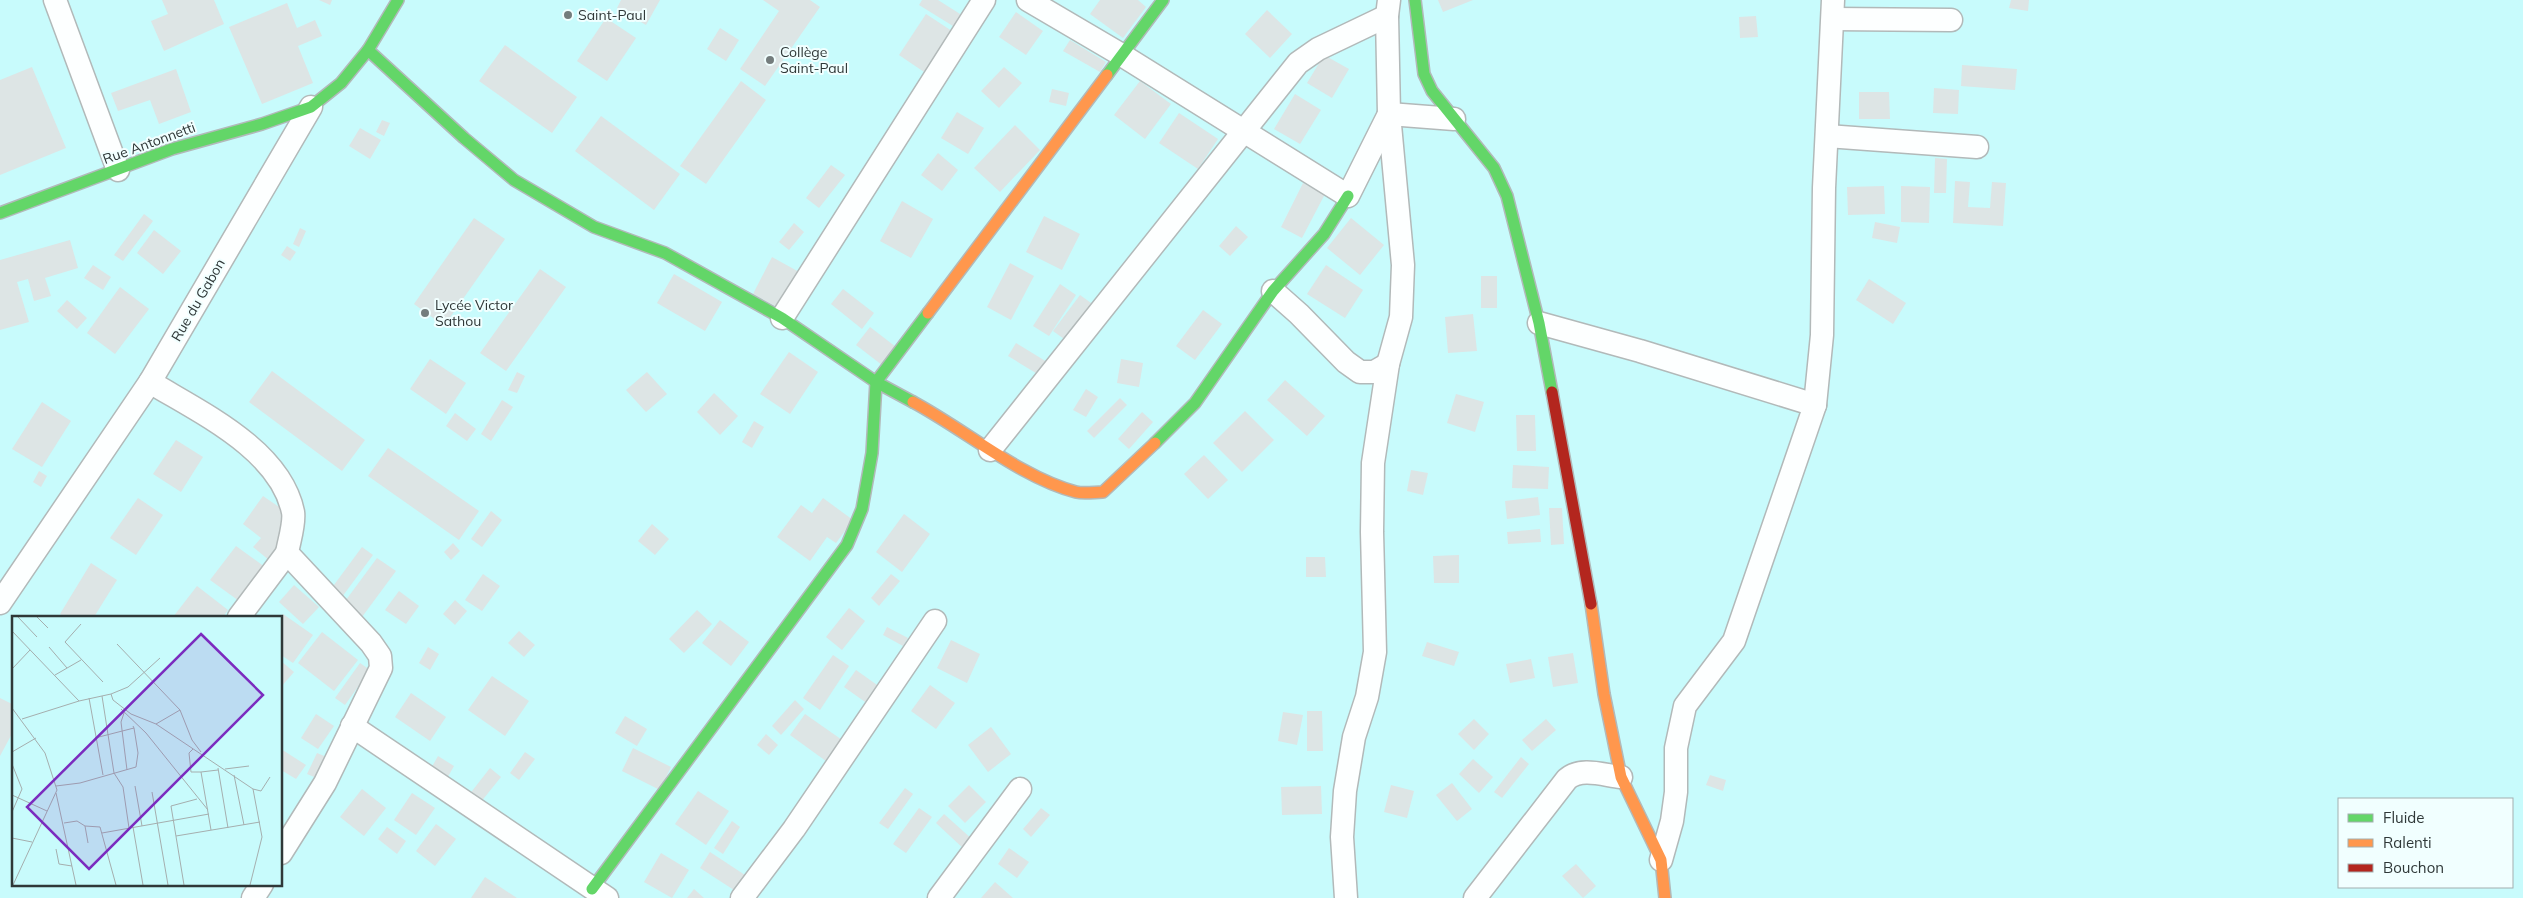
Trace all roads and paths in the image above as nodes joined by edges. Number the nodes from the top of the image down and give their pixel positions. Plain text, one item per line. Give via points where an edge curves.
1 (55, 0) edge
2 (398, 0) edge
3 (984, 0) edge
4 (1028, 0) edge
5 (1162, 0) edge
6 (1415, 0) edge
7 (1388, 8) edge
8 (1833, 9) edge
9 (1951, 20) dead end
10 (368, 50) junction
11 (1120, 54) junction
12 (311, 108) junction
13 (1389, 114) junction
14 (1454, 119) junction
15 (1243, 131) junction
16 (1827, 136) junction
17 (1977, 147) dead end
18 (118, 170) junction
19 (1348, 196) junction
20 (0, 213) edge
21 (1273, 292) junction
22 (782, 318) junction
23 (1539, 323) junction
24 (1388, 364) junction
25 (150, 382) junction
26 (876, 382) junction
27 (1814, 405) junction
28 (990, 450) junction
29 (287, 553) junction
30 (0, 603) edge
31 (240, 616) edge
32 (935, 621) dead end
33 (352, 726) junction
34 (1621, 778) junction
35 (1020, 789) dead end
36 (282, 851) edge
37 (1661, 860) junction
38 (261, 886) edge
39 (600, 893) edge
40 (253, 898) edge
41 (742, 898) edge
42 (939, 898) edge
43 (1346, 898) edge
44 (1475, 898) edge
45 (1665, 898) edge

1 - 18 street
2 - 10 main road, Rue du Gabon
3 - 22 street
4 - 11 street
5 - 11 main road
6 - 14 main road via 1424,74 1432,91
7 - 13 street
7 - 15 street via 1298,64
8 - 9 street
8 - 16 street
10 - 12 main road, Rue du Gabon via 341,83
10 - 22 main road via 514,180 594,227 665,253
11 - 15 street
11 - 26 main road
12 - 18 main road, Rue Antonnetti via 172,149
12 - 25 street, Rue du Gabon
13 - 14 street
13 - 19 street
13 - 24 street via 1403,265 1401,317
14 - 23 main road via 1485,155 1507,196
15 - 19 street
15 - 28 street
16 - 17 street
16 - 27 street via 1822,335
18 - 20 main road, Rue Antonnetti
19 - 21 main road via 1324,234
21 - 24 street via 1360,372 1374,372
21 - 28 main road via 1195,403 1103,492 1078,493 1048,482
22 - 26 main road
23 - 27 street
23 - 34 main road
24 - 43 street via 1373,463 1375,652 1367,697 1354,737 1346,791 1342,837
25 - 29 street via 262,456 283,483 294,513
25 - 30 street, Rue du Gabon
26 - 28 main road via 932,412
26 - 39 main road via 872,454 862,509 847,544
27 - 37 street via 1734,641 1685,706 1676,748 1672,821
29 - 31 street
29 - 33 street via 372,642 380,656 381,668
32 - 41 street via 794,828
33 - 36 street via 325,783
33 - 39 street
34 - 37 main road
34 - 44 street via 1574,773
35 - 42 street
37 - 45 main road
38 - 40 street

